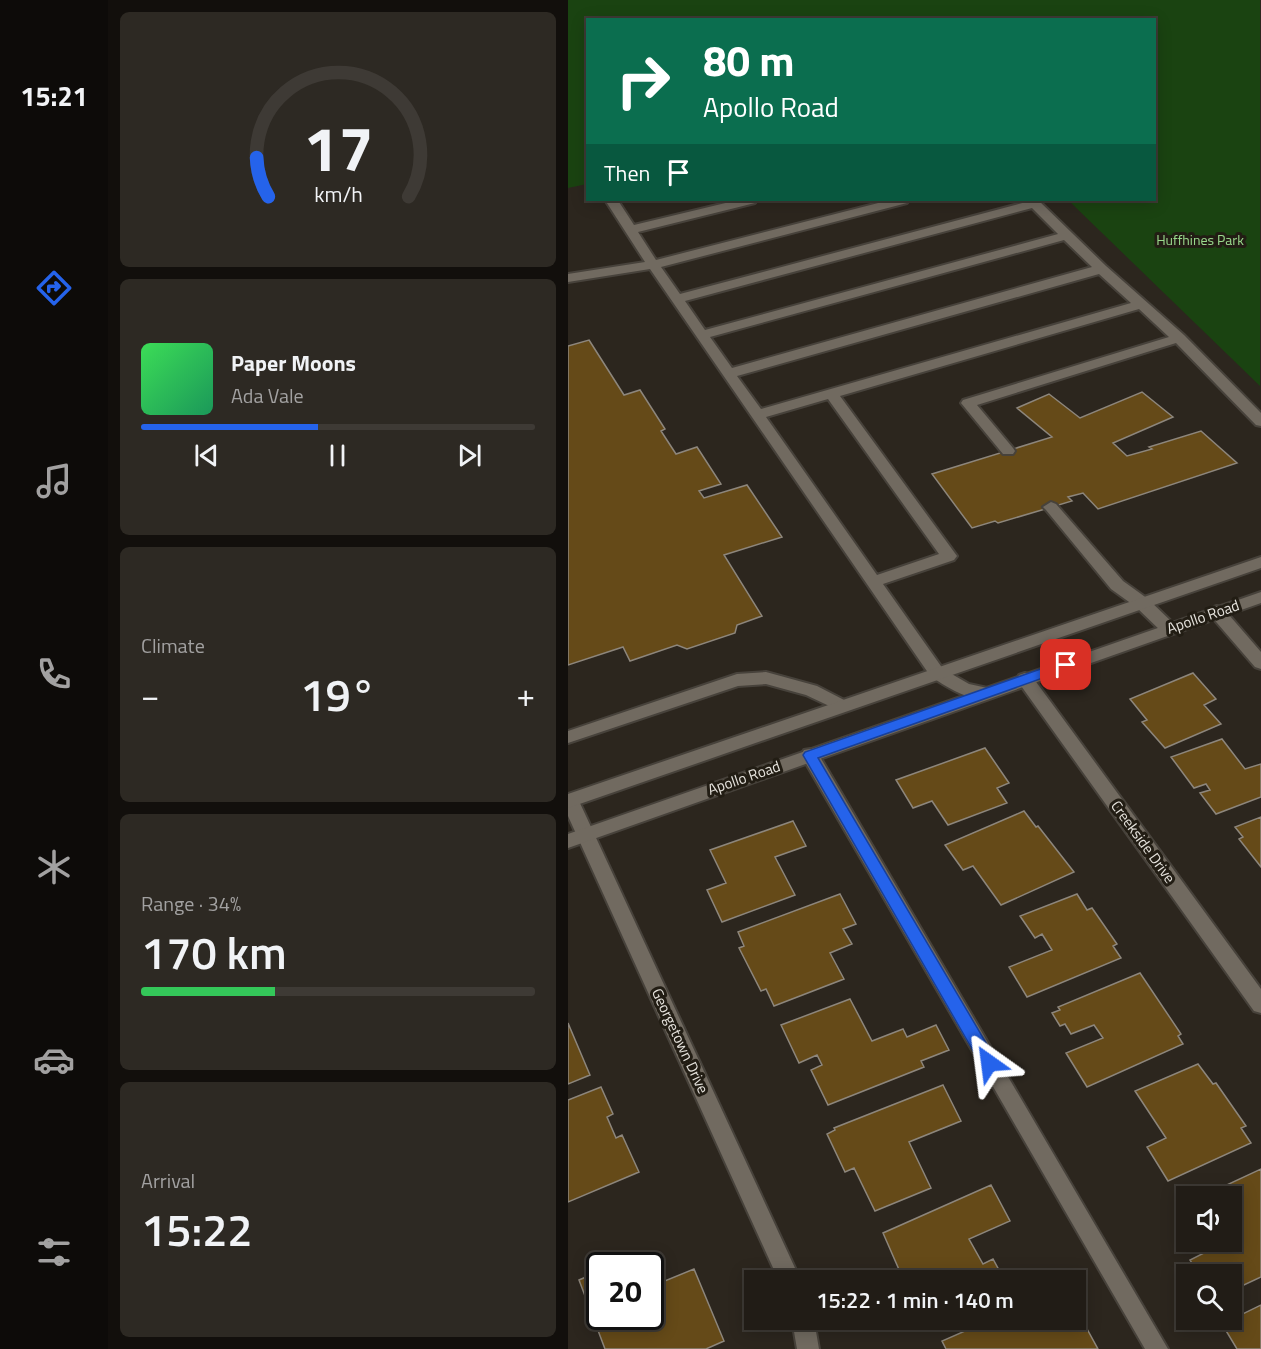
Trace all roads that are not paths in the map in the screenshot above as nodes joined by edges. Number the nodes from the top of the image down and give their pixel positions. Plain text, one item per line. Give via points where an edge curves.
1 (612, 201) edge
2 (747, 201) edge
3 (899, 201) edge
4 (1033, 201) edge
5 (630, 230) junction
6 (1067, 235) junction
7 (653, 265) junction
8 (1101, 269) junction
9 (568, 279) edge
10 (676, 299) junction
11 (1142, 304) junction
12 (701, 335) junction
13 (1179, 338) junction
14 (728, 374) junction
15 (831, 394) junction
16 (757, 415) junction
17 (1261, 422) edge
18 (1008, 451) dead end
19 (1051, 507) dead end
20 (1261, 562) edge
21 (873, 582) junction
22 (1261, 597) edge
23 (1142, 603) junction
24 (1217, 612) junction
25 (1169, 629) junction
26 (1261, 663) edge
27 (937, 673) junction
28 (1025, 679) junction
29 (986, 693) junction
30 (842, 706) junction
31 (568, 737) edge
32 (810, 755) junction
33 (569, 801) edge
34 (576, 838) edge
35 (1261, 1005) edge
36 (785, 1270) edge
37 (805, 1330) edge
38 (808, 1349) edge
39 (1157, 1349) edge

1 - 5 street
2 - 5 street
3 - 7 street
4 - 6 street
4 - 10 street
5 - 7 street
6 - 8 street
6 - 12 street
7 - 9 street
7 - 10 street
8 - 11 street
8 - 14 street
10 - 12 street
11 - 13 street
11 - 15 street
12 - 14 street
13 - 17 street
13 - 18 street via 968,403
14 - 16 street
15 - 16 street
15 - 21 street via 949,556
16 - 21 street
19 - 23 street via 1117,585
20 - 23 street
21 - 27 street
22 - 24 street, Apollo Road
23 - 25 street
23 - 27 street
24 - 25 street, Apollo Road
24 - 26 street
25 - 28 street, Apollo Road
27 - 29 street via 965,689
27 - 30 street
28 - 29 street, Apollo Road
28 - 35 street, Creekside Drive
29 - 32 street, Apollo Road
30 - 31 street via 811,690 766,678 738,680
30 - 33 street
32 - 34 street, Apollo Road
32 - 39 street
33 - 34 street, Georgetown Drive
34 - 36 street, Georgetown Drive
37 - 38 street

